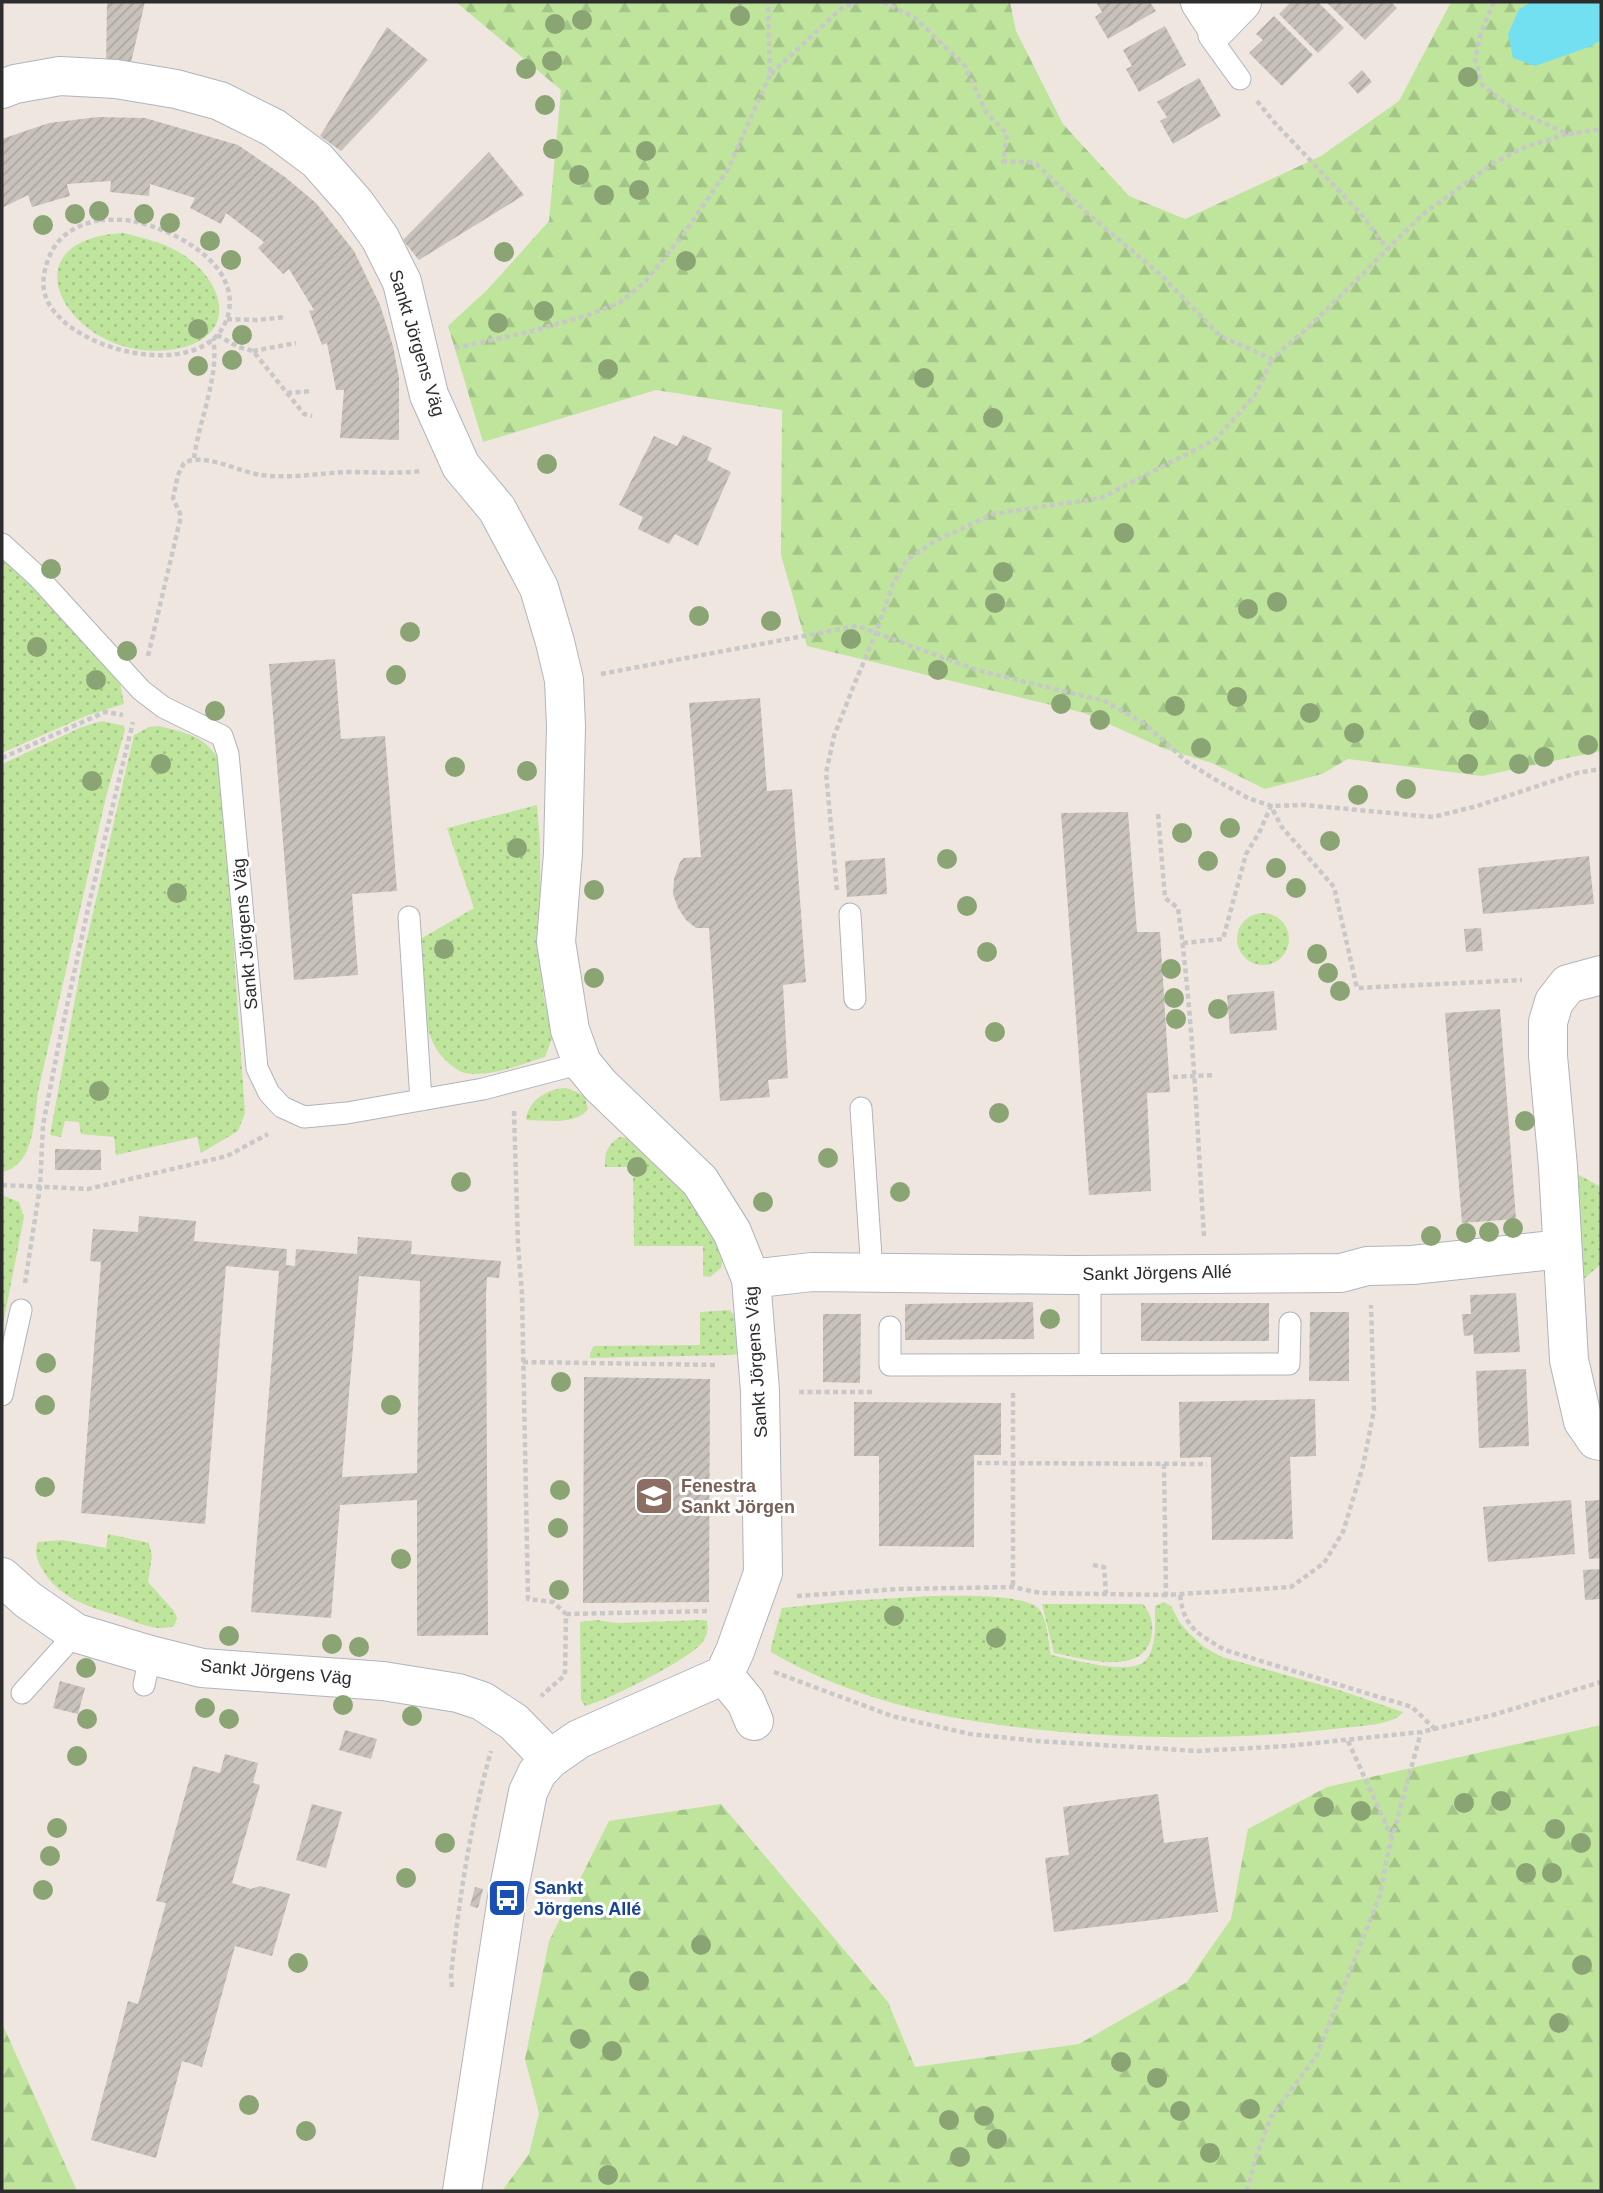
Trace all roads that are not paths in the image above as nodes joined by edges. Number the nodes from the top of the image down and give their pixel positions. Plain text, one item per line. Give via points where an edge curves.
1 (1220, 10) edge
2 (1240, 79) road end
3 (2, 89) edge
4 (2, 544) edge
5 (849, 914) road end
6 (409, 917) dead end
7 (1585, 980) edge
8 (855, 999) dead end
9 (582, 1063) junction
10 (421, 1100) junction
11 (861, 1108) dead end
12 (1562, 1249) junction
13 (872, 1272) junction
14 (1090, 1275) junction
15 (751, 1279) junction
16 (20, 1310) road end
17 (1290, 1323) dead end
18 (890, 1327) dead end
19 (1090, 1364) junction
20 (2, 1395) edge
21 (1601, 1441) edge
22 (2, 1577) edge
23 (76, 1633) junction
24 (724, 1675) junction
25 (22, 1693) dead end
26 (754, 1721) dead end
27 (550, 1759) junction
28 (463, 2191) edge

1 - 2 lane via 1209,36
3 - 9 street, Sankt Jörgens Väg via 60,76 116,79 220,101 274,128 317,160 380,238 402,282 429,395 461,466 497,509 539,588 555,642 564,680 566,763 556,942 569,1030
4 - 10 lane, Sankt Jörgens Väg via 141,690 163,707 222,736 228,754 257,1068 269,1093 282,1107 304,1117
5 - 8 lane
6 - 10 lane
7 - 12 street via 1554,1002 1548,1022
9 - 10 lane
9 - 15 street, Sankt Jörgens Väg via 700,1181 732,1232
11 - 13 lane
12 - 14 street, Sankt Jörgens Allé via 1367,1266 1340,1273
12 - 21 street via 1569,1360 1583,1421
13 - 14 street, Sankt Jörgens Allé
13 - 15 street, Sankt Jörgens Allé
14 - 19 lane
15 - 24 street, Sankt Jörgens Väg via 763,1573
16 - 20 lane
17 - 19 lane via 1289,1364
18 - 19 lane via 890,1365
22 - 23 street, Sankt Jörgens Väg
23 - 25 lane
23 - 27 street, Sankt Jörgens Väg via 147,1670 202,1668 383,1681 458,1693 482,1701 514,1722
24 - 26 street via 746,1702
24 - 27 street via 579,1739
27 - 28 street via 528,1792 520,1830

